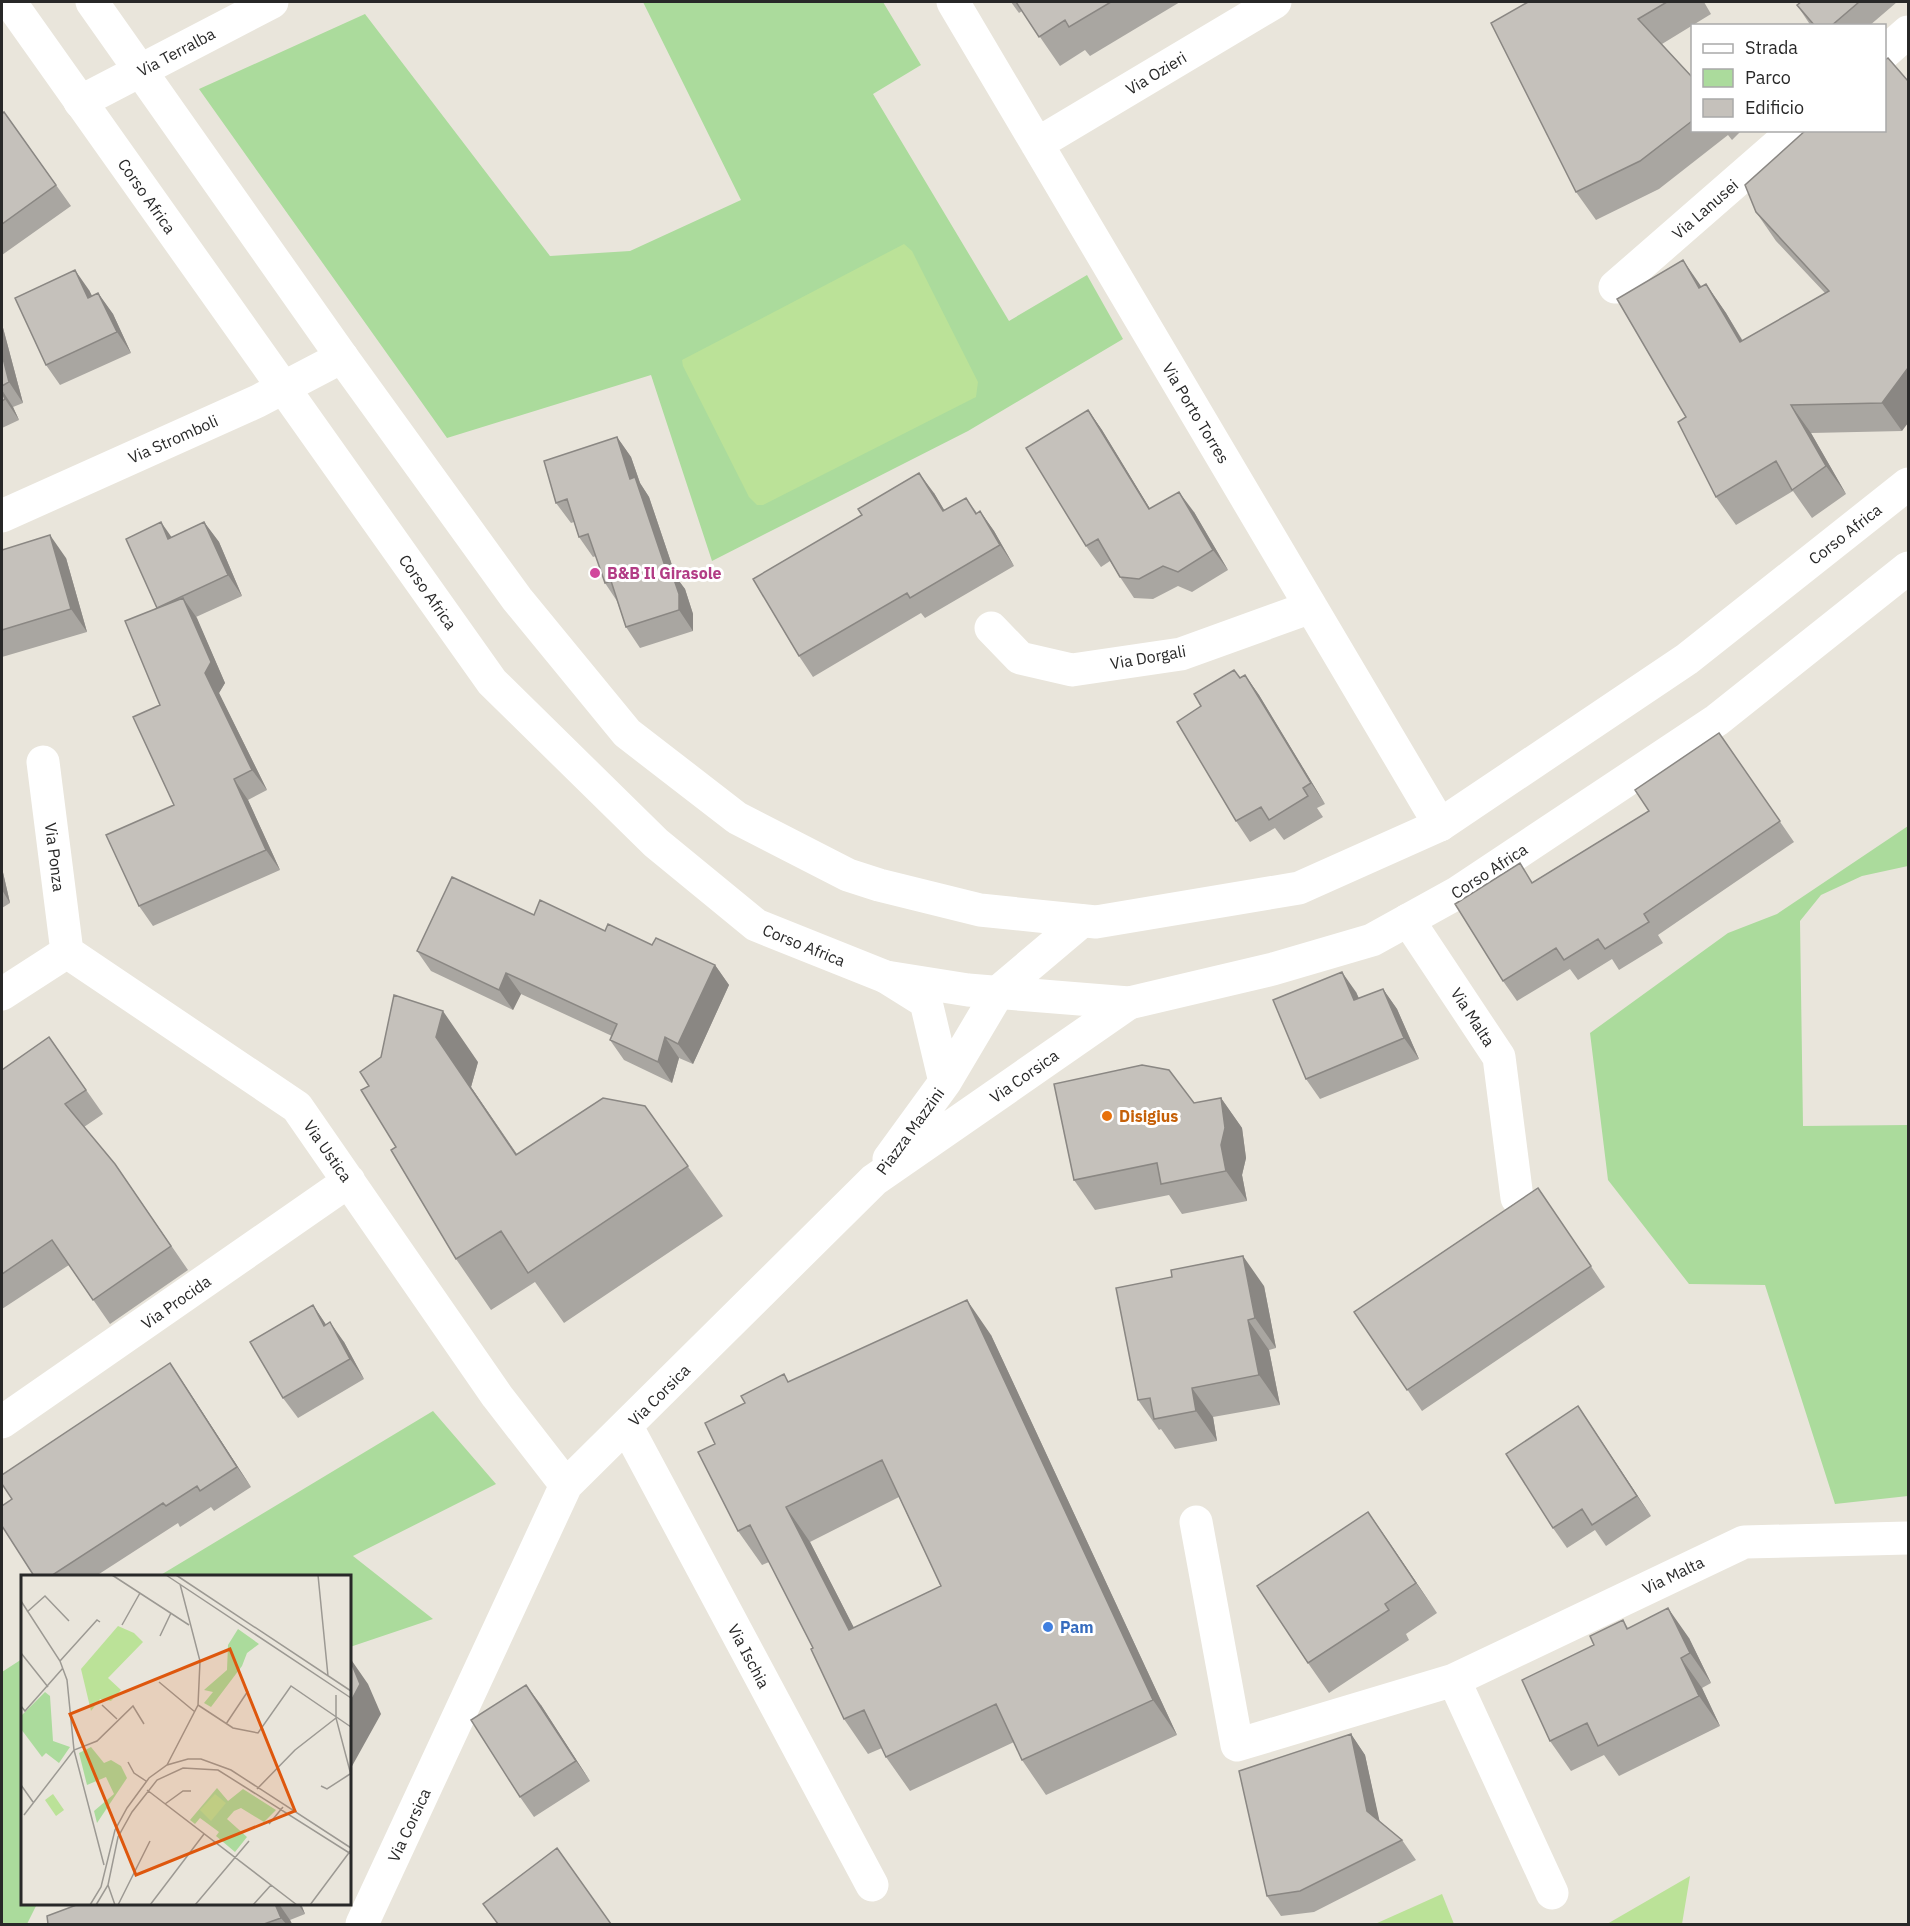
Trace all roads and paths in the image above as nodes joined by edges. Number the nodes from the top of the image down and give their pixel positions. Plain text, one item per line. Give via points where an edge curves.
1 (10, 2) edge
2 (92, 2) edge
3 (272, 2) edge
4 (953, 2) edge
5 (1275, 2) edge
6 (1908, 32) edge
7 (1886, 51) edge
8 (140, 71) junction
9 (80, 102) junction
10 (1794, 132) edge
11 (1037, 144) junction
12 (1615, 287) dead end
13 (342, 357) junction
14 (284, 389) junction
15 (1908, 484) edge
16 (2, 516) edge
17 (1908, 568) edge
18 (1311, 607) junction
19 (991, 628) dead end
20 (43, 762) dead end
21 (1440, 825) junction
22 (1408, 920) junction
23 (1082, 921) junction
24 (67, 952) junction
25 (886, 977) junction
26 (999, 991) junction
27 (2, 994) edge
28 (1129, 1003) junction
29 (945, 1082) junction
30 (874, 1180) junction
31 (350, 1181) junction
32 (1517, 1198) dead end
33 (2, 1422) edge
34 (627, 1427) junction
35 (566, 1485) junction
36 (1196, 1522) dead end
37 (1908, 1538) edge
38 (1454, 1680) junction
39 (872, 1885) dead end
40 (1552, 1893) dead end
41 (362, 1924) edge

1 - 9 street, Corso Africa
2 - 8 street, Corso Africa
3 - 8 street, Via Terralba
4 - 11 street, Via Porto Torres
5 - 11 street, Via Ozieri
6 - 7 street
8 - 9 street, Via Terralba
8 - 13 street, Corso Africa
9 - 14 street, Corso Africa
10 - 12 street, Via Lanusei
11 - 18 street, Via Porto Torres
13 - 14 street, Via Stromboli
13 - 23 street, Corso Africa via 517,599 627,733 737,818 848,875 879,885 980,909
14 - 16 street, Via Stromboli
14 - 25 street, Corso Africa via 492,682 656,843 756,925
15 - 21 street, Corso Africa via 1687,659
17 - 22 street, Corso Africa via 1717,720 1456,893
18 - 19 street, Via Dorgali via 1181,654 1072,670 1020,658
18 - 21 street, Via Porto Torres
20 - 24 street, Via Ponza
21 - 23 street, Corso Africa via 1299,888 1096,922
22 - 28 street, Corso Africa via 1372,940
22 - 32 street, Via Malta via 1499,1057
23 - 26 street
24 - 27 street
24 - 31 street, Via Ustica via 297,1107
25 - 26 street, Corso Africa
25 - 29 street, Piazza Mazzini via 926,1002
26 - 28 street, Corso Africa
26 - 29 street, Piazza Mazzini
28 - 30 street, Via Corsica
29 - 30 street, Piazza Mazzini
30 - 34 street, Via Corsica
31 - 33 street, Via Procida
31 - 35 street, Via Ustica via 497,1396
34 - 35 street, Via Corsica
34 - 39 street, Via Ischia
35 - 41 street, Via Corsica
36 - 38 street, Via Malta via 1237,1745
37 - 38 street, Via Malta via 1744,1542
38 - 40 street

